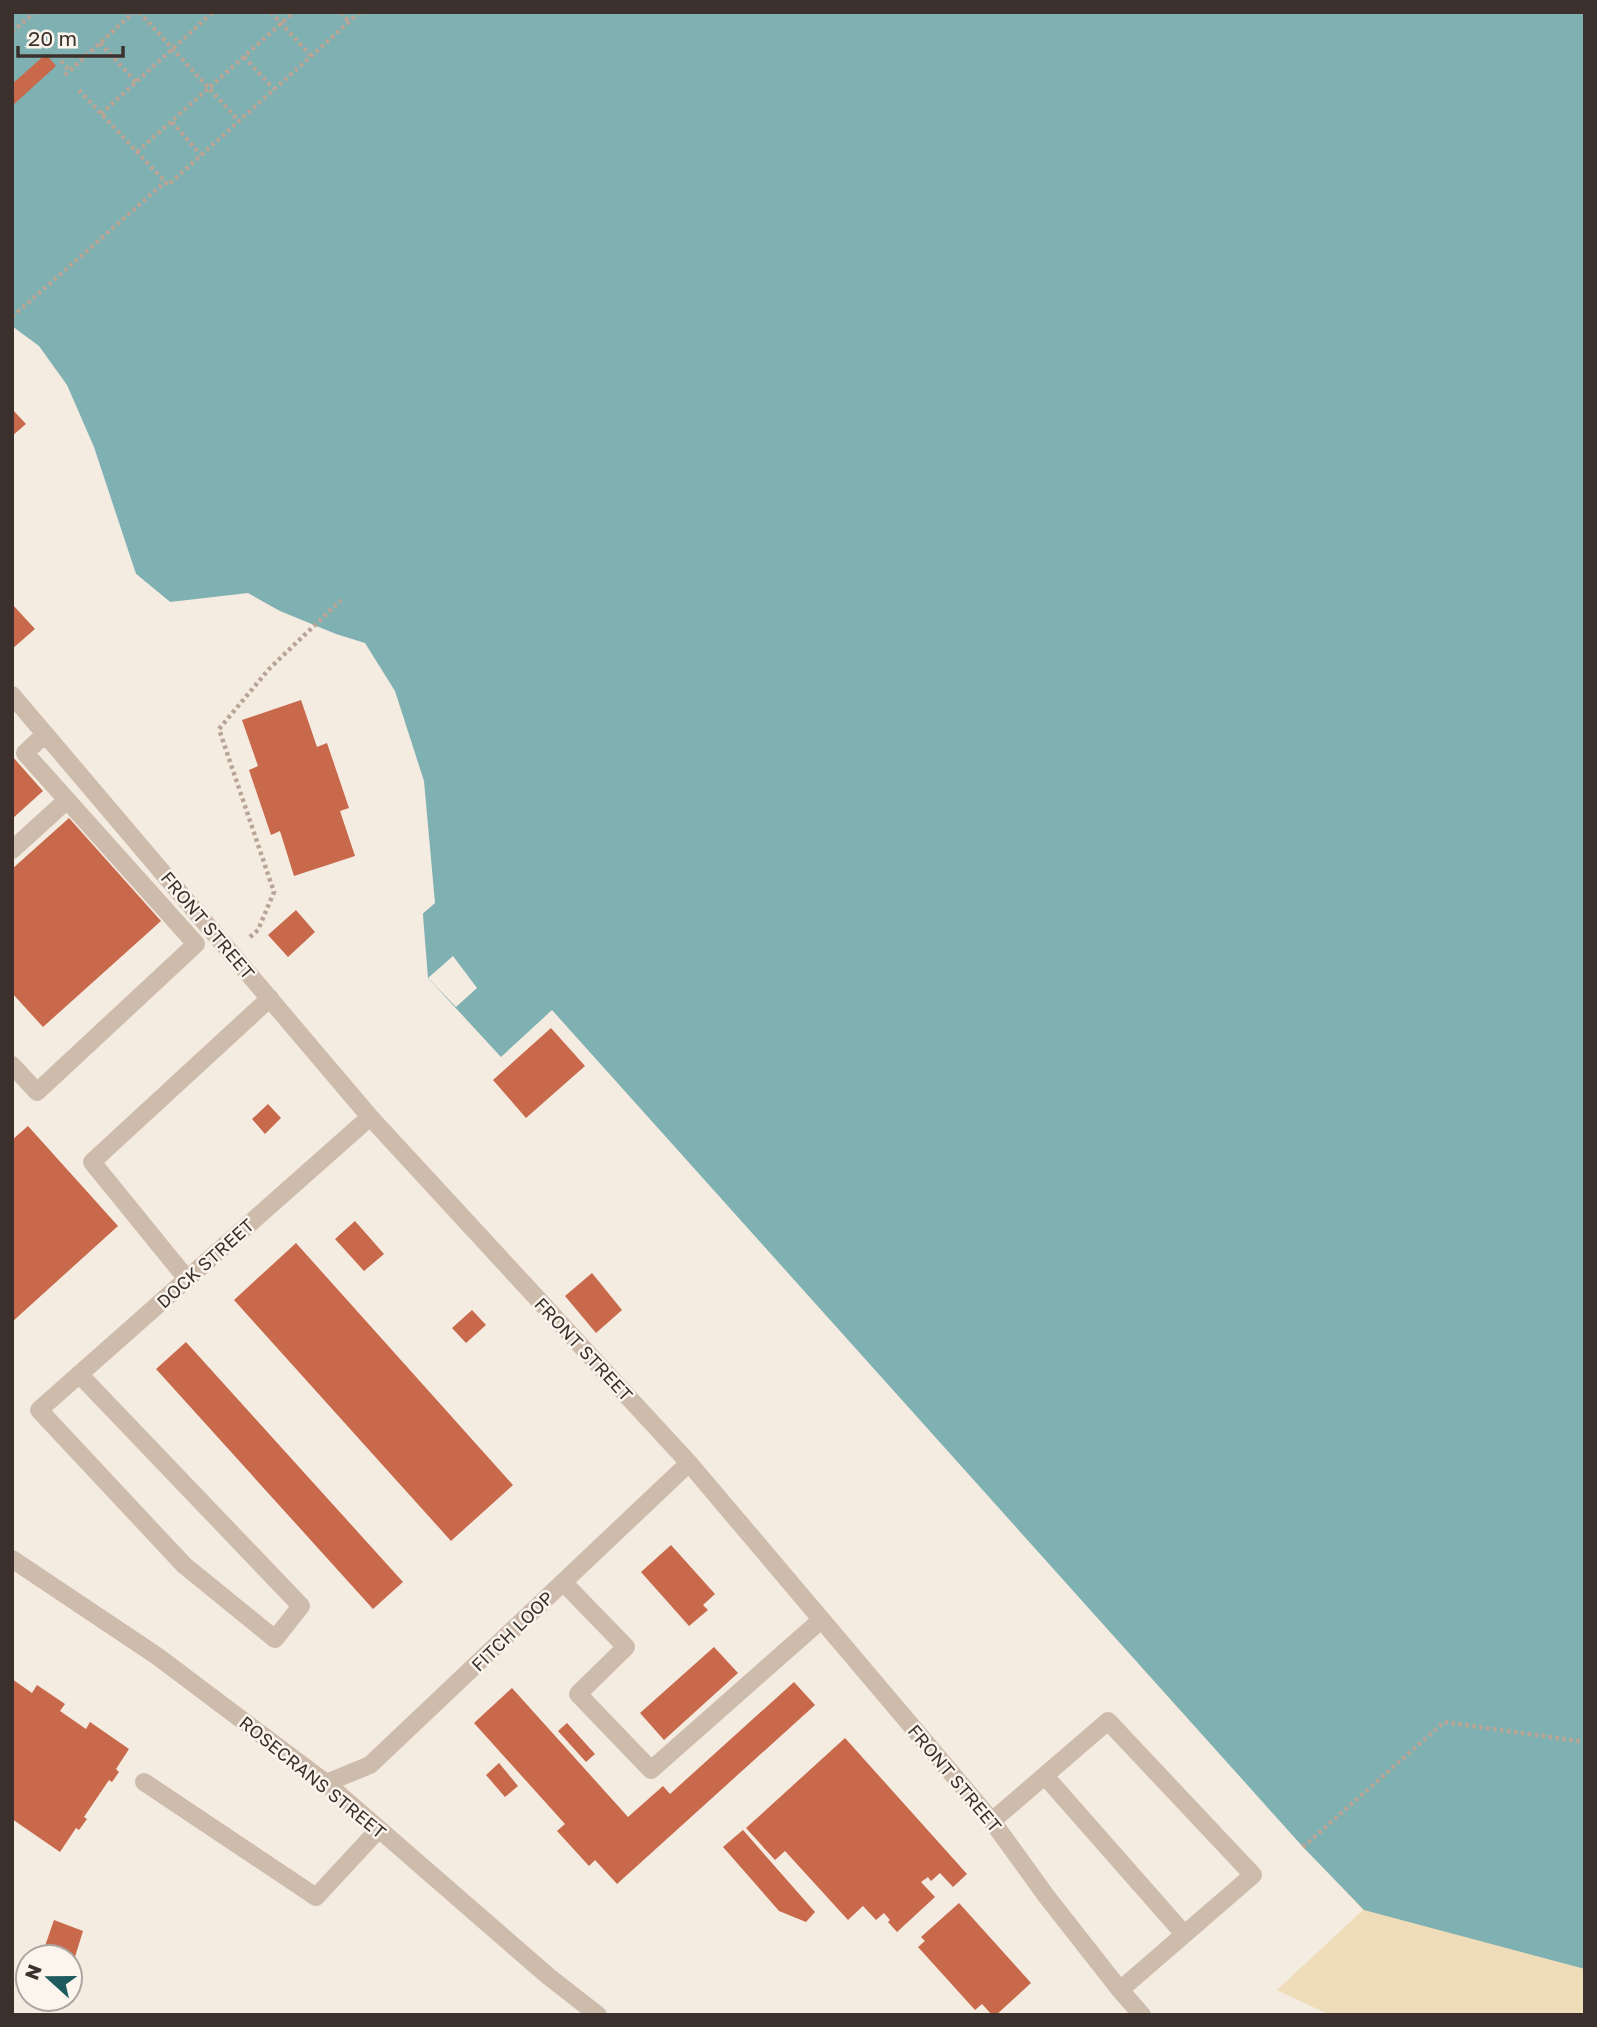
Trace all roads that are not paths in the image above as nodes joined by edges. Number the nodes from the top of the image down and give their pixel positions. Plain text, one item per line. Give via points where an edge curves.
1 (12, 695) edge
2 (45, 734) junction
3 (68, 800) junction
4 (12, 850) edge
5 (270, 998) junction
6 (12, 1065) edge
7 (370, 1117) junction
8 (187, 1279) junction
9 (79, 1374) junction
10 (689, 1463) junction
11 (12, 1559) edge
12 (563, 1582) junction
13 (821, 1620) junction
14 (1045, 1776) junction
15 (144, 1782) dead end
16 (326, 1783) junction
17 (992, 1821) junction
18 (379, 1829) junction
19 (1184, 1934) junction
20 (1120, 1990) junction
21 (598, 2015) edge
22 (1142, 2015) edge

1 - 2 street, FRONT STREET
2 - 3 street via 25,753
2 - 5 street, FRONT STREET
3 - 4 street
3 - 6 street via 196,944 37,1092
5 - 7 street, FRONT STREET
5 - 8 street via 92,1162
7 - 8 street, DOCK STREET
7 - 10 street, FRONT STREET
8 - 9 street, DOCK STREET
9 - 9 street, DOCK STREET via 301,1606 275,1639 184,1565 39,1410
10 - 12 street, FITCH LOOP
10 - 13 street, FRONT STREET
11 - 16 street, ROSECRANS STREET via 157,1656
12 - 13 street via 626,1647 578,1694 651,1770
12 - 16 street, FITCH LOOP via 370,1765
13 - 17 street, FRONT STREET
14 - 17 street
14 - 19 street
14 - 19 street via 1108,1721 1253,1875
15 - 18 street via 316,1897
16 - 18 street, ROSECRANS STREET
17 - 20 street, FRONT STREET
18 - 21 street, ROSECRANS STREET
19 - 20 street
20 - 22 street, FRONT STREET

